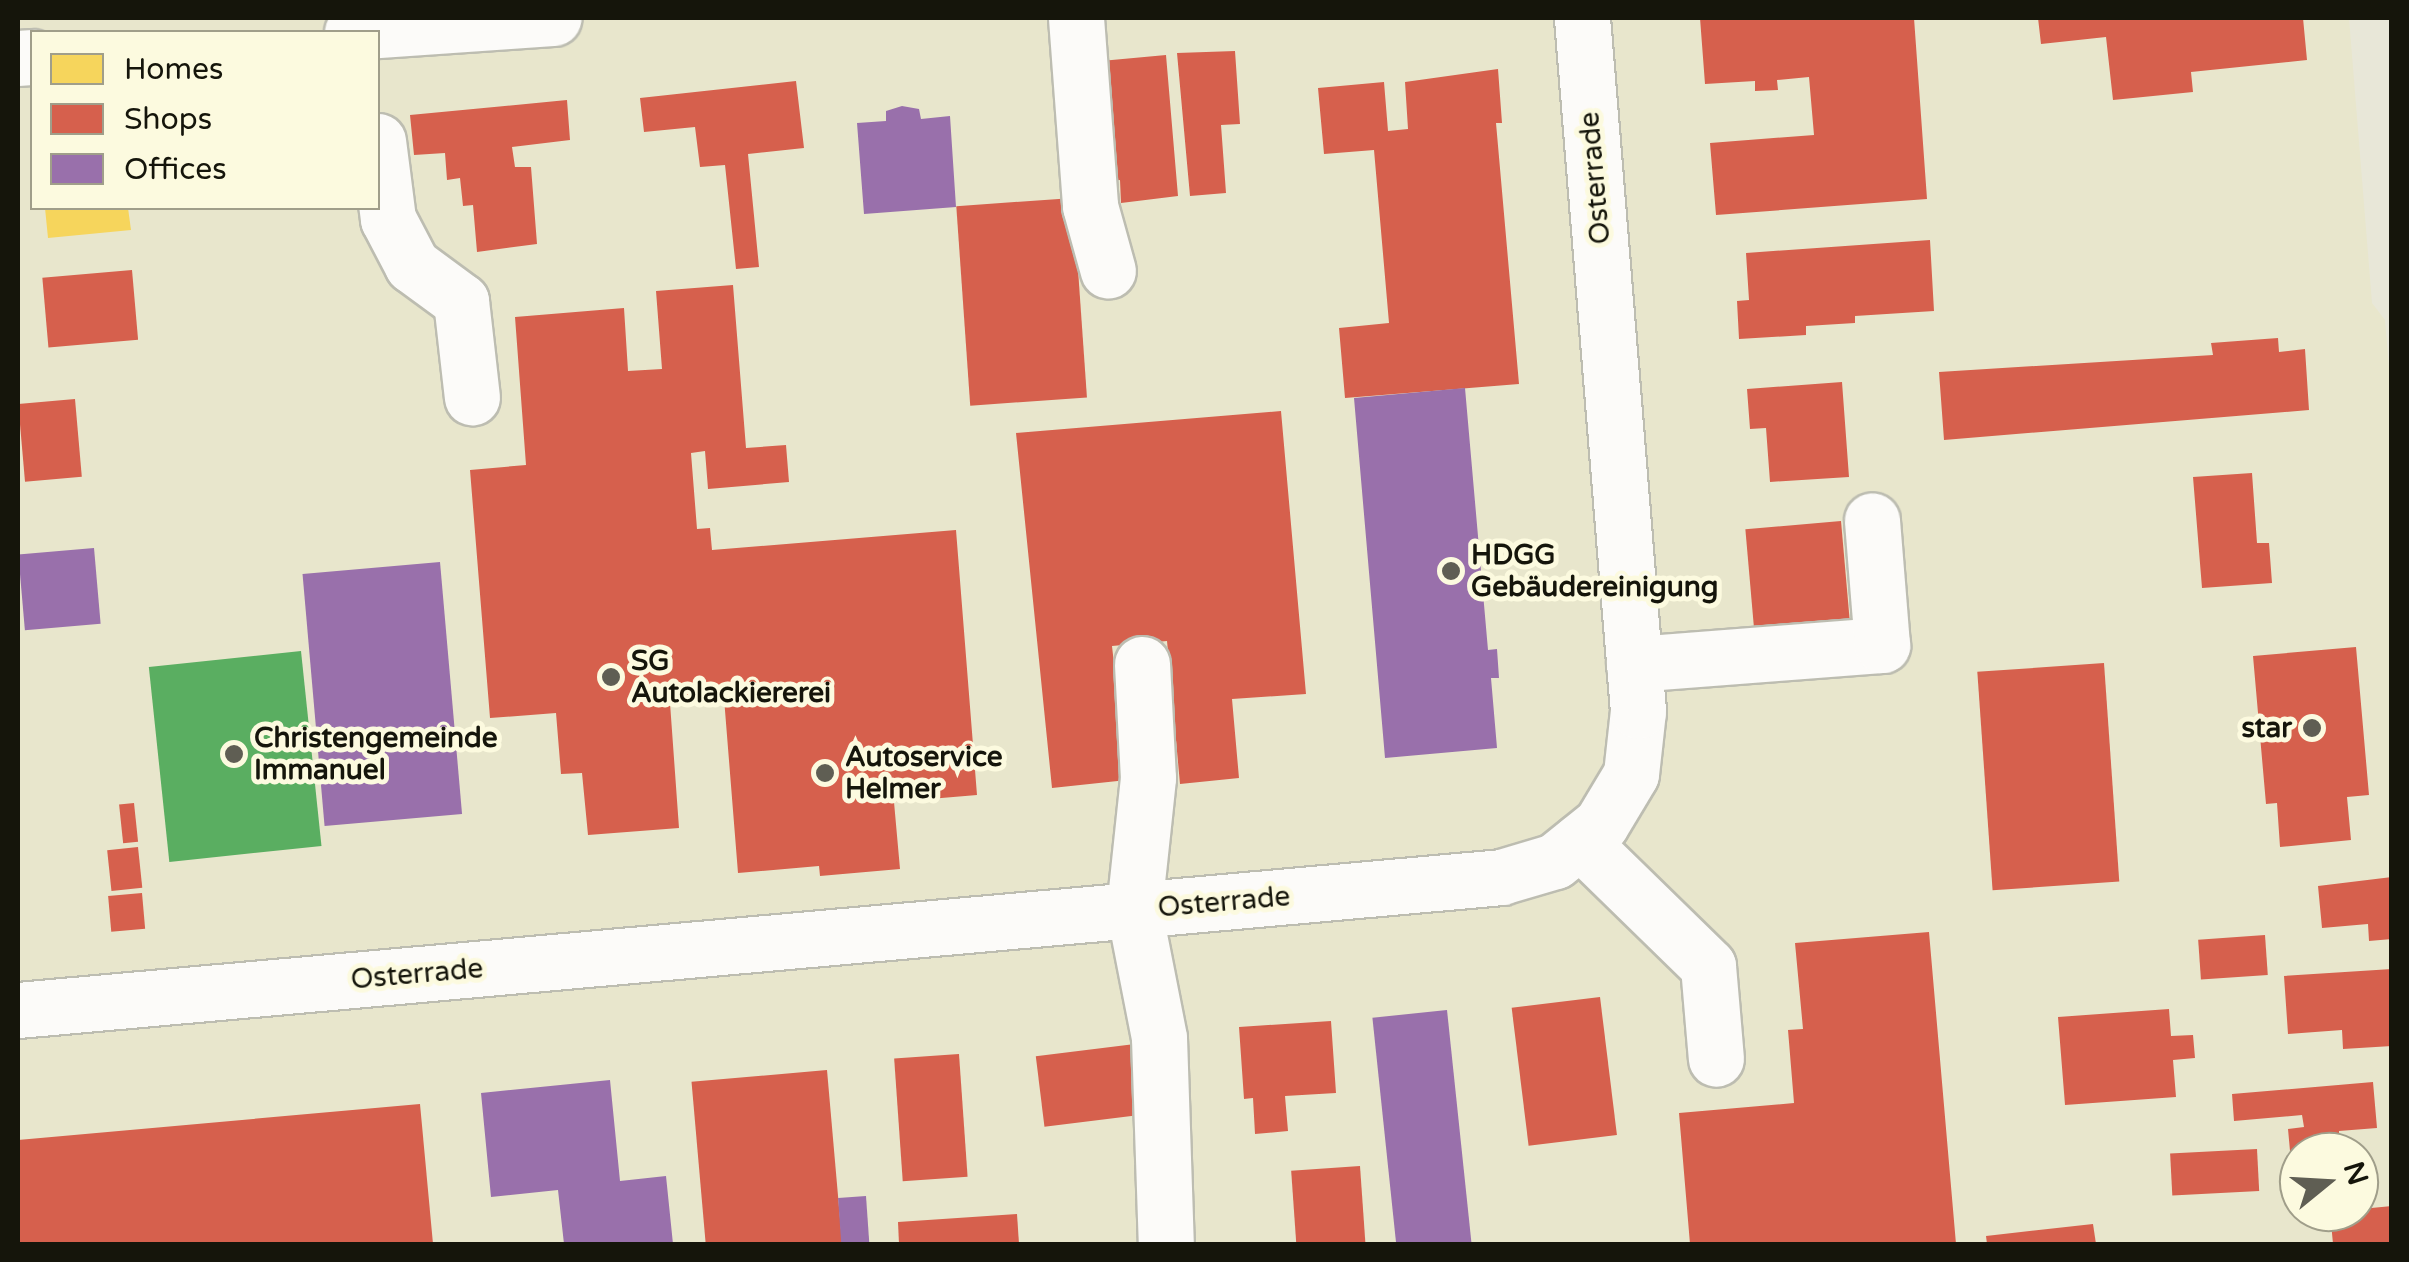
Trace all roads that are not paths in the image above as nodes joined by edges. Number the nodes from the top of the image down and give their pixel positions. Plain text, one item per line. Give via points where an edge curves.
1 (554, 18) edge
2 (1076, 18) edge
3 (1582, 18) edge
4 (380, 31) edge
5 (380, 156) edge
6 (1108, 271) dead end
7 (472, 397) dead end
8 (1872, 520) dead end
9 (1142, 664) dead end
10 (1634, 664) junction
11 (1580, 841) junction
12 (1134, 910) junction
13 (18, 1010) edge
14 (1716, 1059) dead end
15 (1166, 1244) edge

1 - 4 street
2 - 6 street via 1090,206
3 - 10 street, Osterrade
5 - 7 street via 388,218 412,265 461,301
8 - 10 street via 1882,645
9 - 12 street via 1148,778
10 - 11 street, Osterrade via 1631,774 1602,824
11 - 12 street, Osterrade via 1554,861 1501,877
11 - 14 street via 1708,966
12 - 13 street, Osterrade
12 - 15 street via 1159,1038

